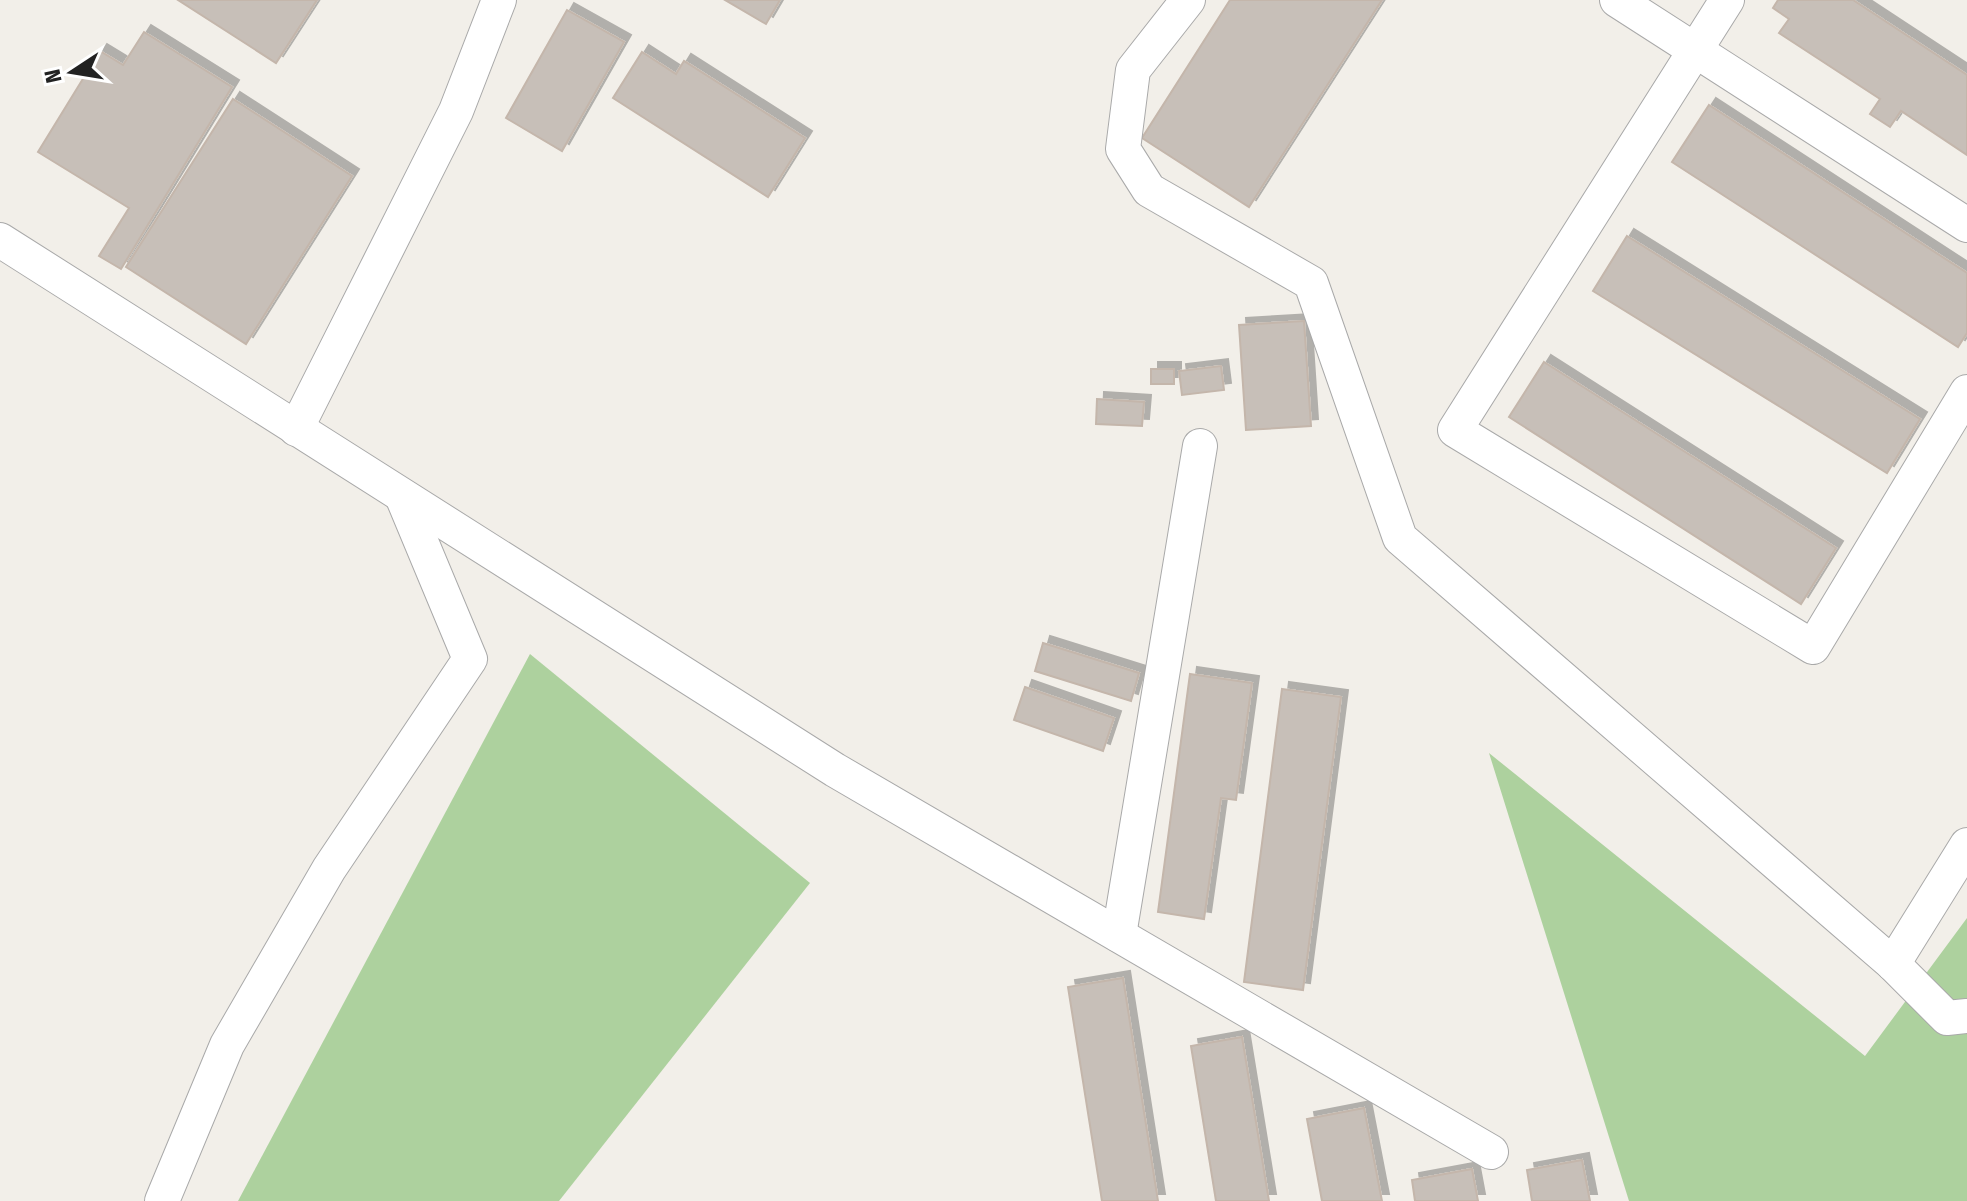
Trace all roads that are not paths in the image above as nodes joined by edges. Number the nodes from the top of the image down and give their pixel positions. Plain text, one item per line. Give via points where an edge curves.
1 (499, 0) edge
2 (1188, 0) edge
3 (1617, 0) edge
4 (1727, 0) edge
5 (1695, 50) junction
6 (1967, 225) edge
7 (0, 240) edge
8 (1967, 392) edge
9 (296, 429) junction
10 (1200, 446) dead end
11 (402, 496) junction
12 (1967, 845) edge
13 (1119, 935) junction
14 (1893, 964) junction
15 (1967, 1016) edge
16 (1491, 1152) dead end
17 (162, 1201) edge

1 - 9 street via 456,111
2 - 14 street via 1133,70 1123,149 1149,190 1311,283 1400,538
3 - 5 street
4 - 5 street
5 - 6 street
5 - 8 street via 1455,430 1813,647
7 - 9 street
9 - 11 street
10 - 13 street
11 - 13 street via 835,770
11 - 17 street via 470,659 329,869 227,1045
12 - 14 street
13 - 16 street
14 - 15 street via 1947,1018

